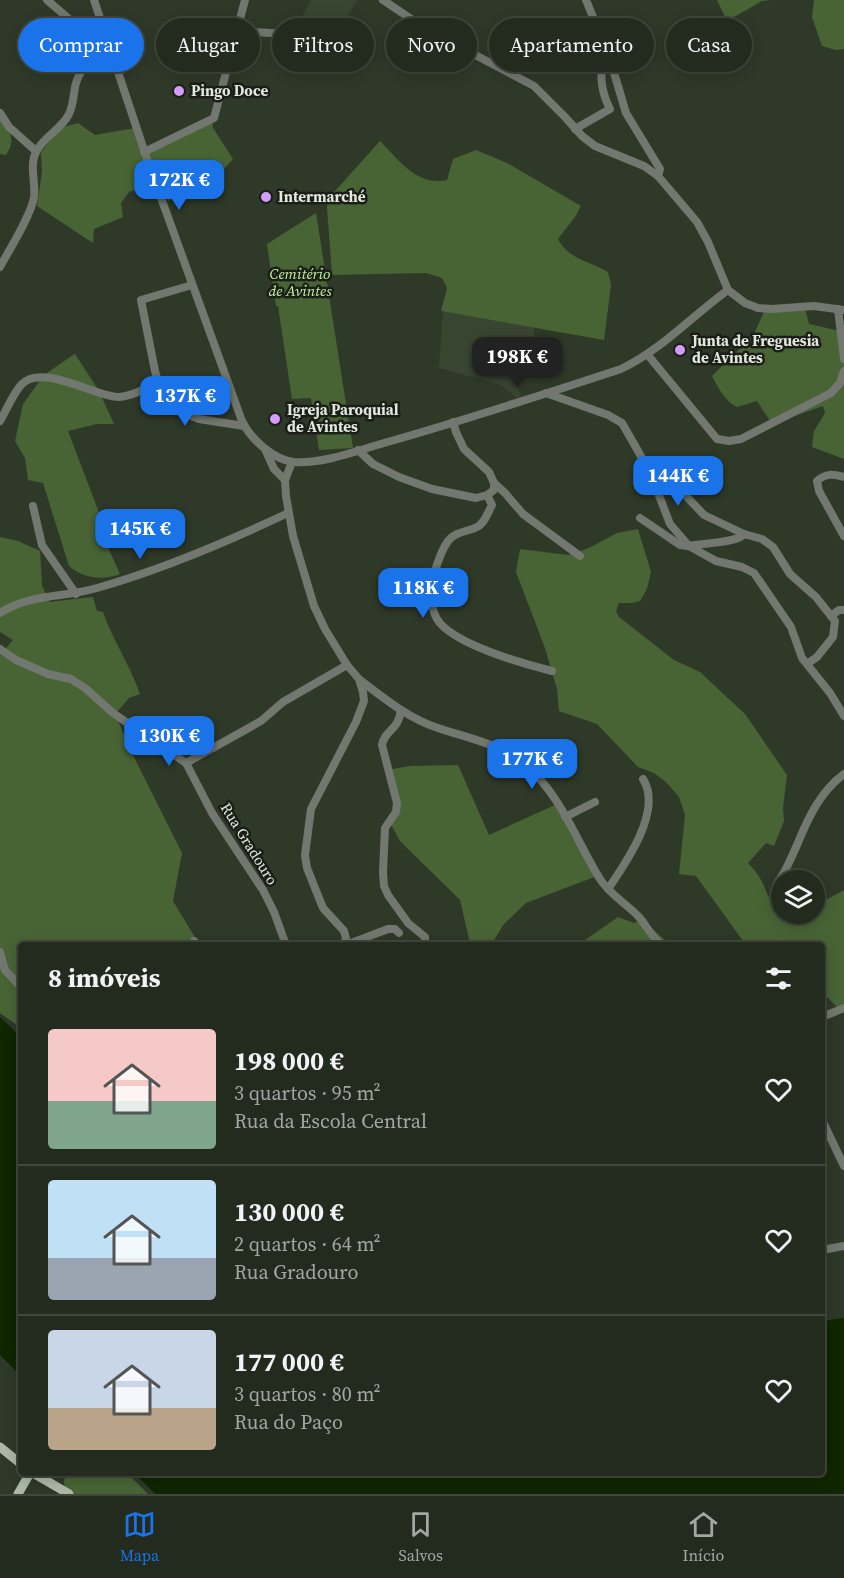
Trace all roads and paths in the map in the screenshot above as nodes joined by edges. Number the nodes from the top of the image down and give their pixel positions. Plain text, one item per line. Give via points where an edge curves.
1 (46, 0) edge
2 (245, 0) edge
3 (383, 0) edge
4 (586, 0) edge
5 (97, 2) edge
6 (68, 18) edge
7 (101, 18) edge
8 (240, 18) edge
9 (593, 18) edge
10 (81, 72) edge
11 (117, 72) edge
12 (226, 72) edge
13 (601, 72) edge
14 (613, 72) edge
15 (0, 113) edge
16 (575, 129) junction
17 (36, 151) junction
18 (144, 152) junction
19 (658, 176) junction
20 (0, 267) edge
21 (192, 285) junction
22 (731, 293) junction
23 (841, 309) edge
24 (647, 354) junction
25 (844, 359) edge
26 (844, 371) edge
27 (158, 382) junction
28 (546, 393) junction
29 (0, 421) edge
30 (453, 422) junction
31 (244, 426) junction
32 (265, 449) junction
33 (358, 450) junction
34 (292, 462) junction
35 (652, 477) junction
36 (844, 477) edge
37 (285, 480) junction
38 (494, 483) junction
39 (487, 495) junction
40 (33, 506) dead end
41 (288, 513) junction
42 (640, 518) dead end
43 (744, 534) junction
44 (844, 536) edge
45 (689, 546) junction
46 (580, 556) dead end
47 (76, 594) junction
48 (844, 608) edge
49 (0, 613) edge
50 (831, 616) junction
51 (0, 649) edge
52 (807, 664) junction
53 (347, 665) junction
54 (552, 671) dead end
55 (359, 679) junction
56 (401, 710) junction
57 (844, 716) edge
58 (186, 763) junction
59 (844, 774) edge
60 (644, 779) dead end
61 (596, 802) dead end
62 (565, 817) junction
63 (785, 870) edge
64 (608, 889) junction
65 (399, 933) dead end
66 (285, 942) edge
67 (345, 942) edge
68 (353, 942) edge
69 (425, 942) edge
70 (658, 942) edge
71 (0, 952) edge
72 (18, 984) edge
73 (844, 1008) edge
74 (825, 1016) edge
75 (825, 1126) edge
76 (844, 1166) edge
77 (844, 1246) edge
78 (825, 1249) edge
79 (0, 1447) edge
80 (18, 1462) edge
81 (29, 1476) edge
82 (36, 1476) edge
83 (18, 1494) edge
84 (69, 1494) edge

1 - 6 street
2 - 8 street
3 - 16 street via 426,29 534,86
4 - 9 street
5 - 7 street
10 - 17 street via 69,116
11 - 18 street
12 - 18 street via 214,118
13 - 16 street via 601,87 610,109
14 - 19 street via 626,113 660,169
15 - 17 street via 9,127
16 - 19 street via 595,146 644,166
17 - 20 street via 34,198
18 - 21 street
19 - 22 street via 697,222
21 - 27 street via 141,300
21 - 31 street
22 - 23 street via 758,308
22 - 24 street via 717,297
23 - 25 street
24 - 26 street via 717,439 729,441 741,439 831,393
24 - 28 street via 621,369
27 - 29 street via 121,397 41,377 22,383
27 - 31 street via 161,392 178,411 199,419
28 - 30 street
28 - 35 street via 622,423
30 - 33 street
30 - 38 street via 464,449 489,472
31 - 32 street
32 - 34 street
32 - 37 street via 274,469
33 - 34 street via 332,458
33 - 39 street via 373,464 432,489 476,498
34 - 37 street
35 - 43 street via 672,474 704,515
35 - 45 street via 670,524
36 - 44 street via 831,473 817,481
37 - 41 street
38 - 39 street via 494,490
38 - 46 street via 523,514
39 - 54 street via 492,505 486,518 448,540 432,582 433,609 443,626 467,641
40 - 47 street via 42,545
41 - 47 street via 139,574
41 - 53 street via 314,606
42 - 45 street
43 - 45 street via 734,541
43 - 50 street via 773,547 790,574
45 - 52 street via 716,561 754,573 791,627
47 - 49 street via 35,597
48 - 50 street
50 - 52 street via 835,621 833,638
51 - 58 street, Rua Gradouro via 48,674 71,679
52 - 57 street
53 - 55 street
53 - 58 street via 283,702 261,721
55 - 56 street
55 - 67 street via 364,701 311,809 304,855 323,908 344,931
56 - 62 street via 437,728 506,751 547,786
56 - 69 street via 398,725 383,738 382,745 397,803 396,812 384,828 383,879 388,896
58 - 66 street, Rua Gradouro via 212,813 263,890
59 - 63 street via 818,800
60 - 64 street via 650,796 642,833
61 - 62 street
62 - 64 street
64 - 70 street
65 - 68 street via 388,929
71 - 72 street via 5,970
73 - 74 street
75 - 76 street
77 - 78 street
79 - 80 main road
81 - 83 main road
82 - 84 main road

